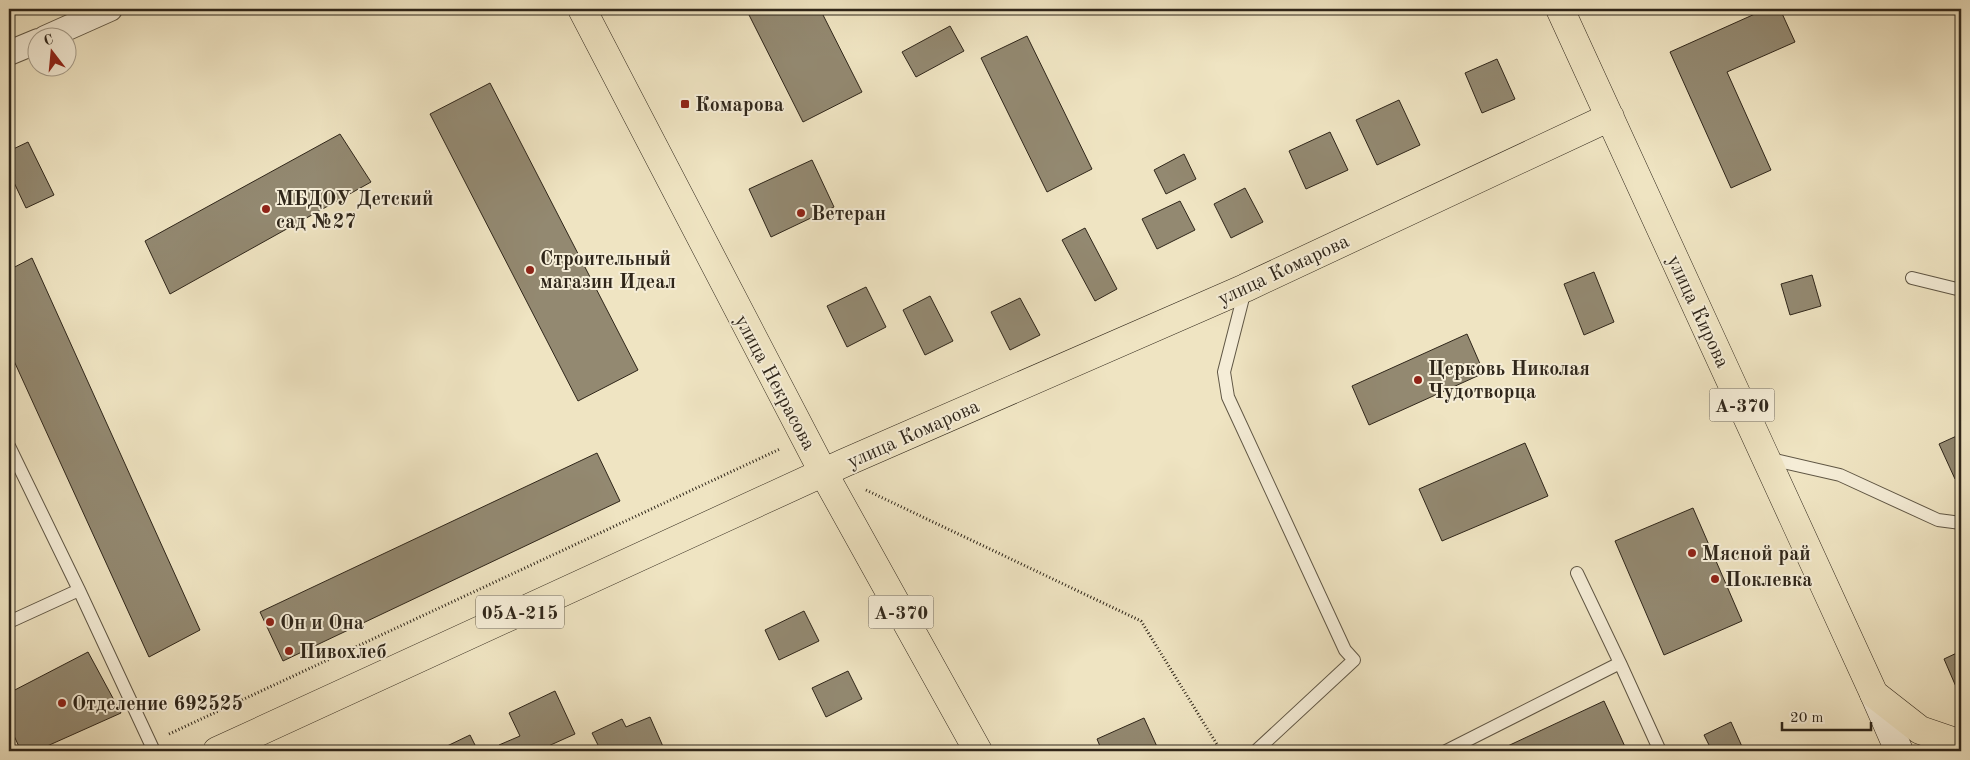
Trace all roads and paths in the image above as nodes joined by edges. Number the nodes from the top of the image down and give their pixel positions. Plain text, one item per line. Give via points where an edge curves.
1 (110, 9) edge
2 (582, 9) edge
3 (1560, 9) edge
4 (67, 28) edge
5 (28, 45) edge
6 (9, 53) edge
7 (1610, 117) junction
8 (1912, 278) dead end
9 (1245, 288) junction
10 (1961, 290) edge
11 (805, 437) junction
12 (9, 446) edge
13 (1766, 458) junction
14 (823, 472) junction
15 (865, 490) dead end
16 (1961, 523) edge
17 (1577, 573) dead end
18 (79, 590) junction
19 (9, 622) edge
20 (1620, 663) junction
21 (1874, 694) junction
22 (1961, 744) edge
23 (152, 747) edge
24 (217, 751) edge
25 (978, 751) edge
26 (1221, 751) edge
27 (1256, 751) edge
28 (1446, 751) edge
29 (1660, 751) edge
30 (1899, 751) edge

1 - 4 street
2 - 11 main road, улица Некрасова / А-370
3 - 7 main road, улица Кирова / А-370
5 - 6 street
7 - 9 main road, улица Комарова
7 - 13 main road, улица Кирова / А-370
8 - 10 lane
9 - 14 main road, улица Комарова
9 - 27 lane via 1224,372 1228,397 1345,650 1354,660
11 - 14 main road, улица Некрасова / А-370
11 - 23 path
12 - 18 lane
13 - 16 lane via 1840,475 1938,520
13 - 21 main road, улица Кирова / А-370
14 - 24 main road, улица Комарова / 05А-215
14 - 25 main road, улица Некрасова / А-370
15 - 26 path via 1141,621
17 - 20 lane
18 - 19 lane
18 - 23 lane
20 - 28 lane
20 - 29 lane
21 - 22 main road, А-370 via 1920,730
21 - 30 street, улица Кирова

